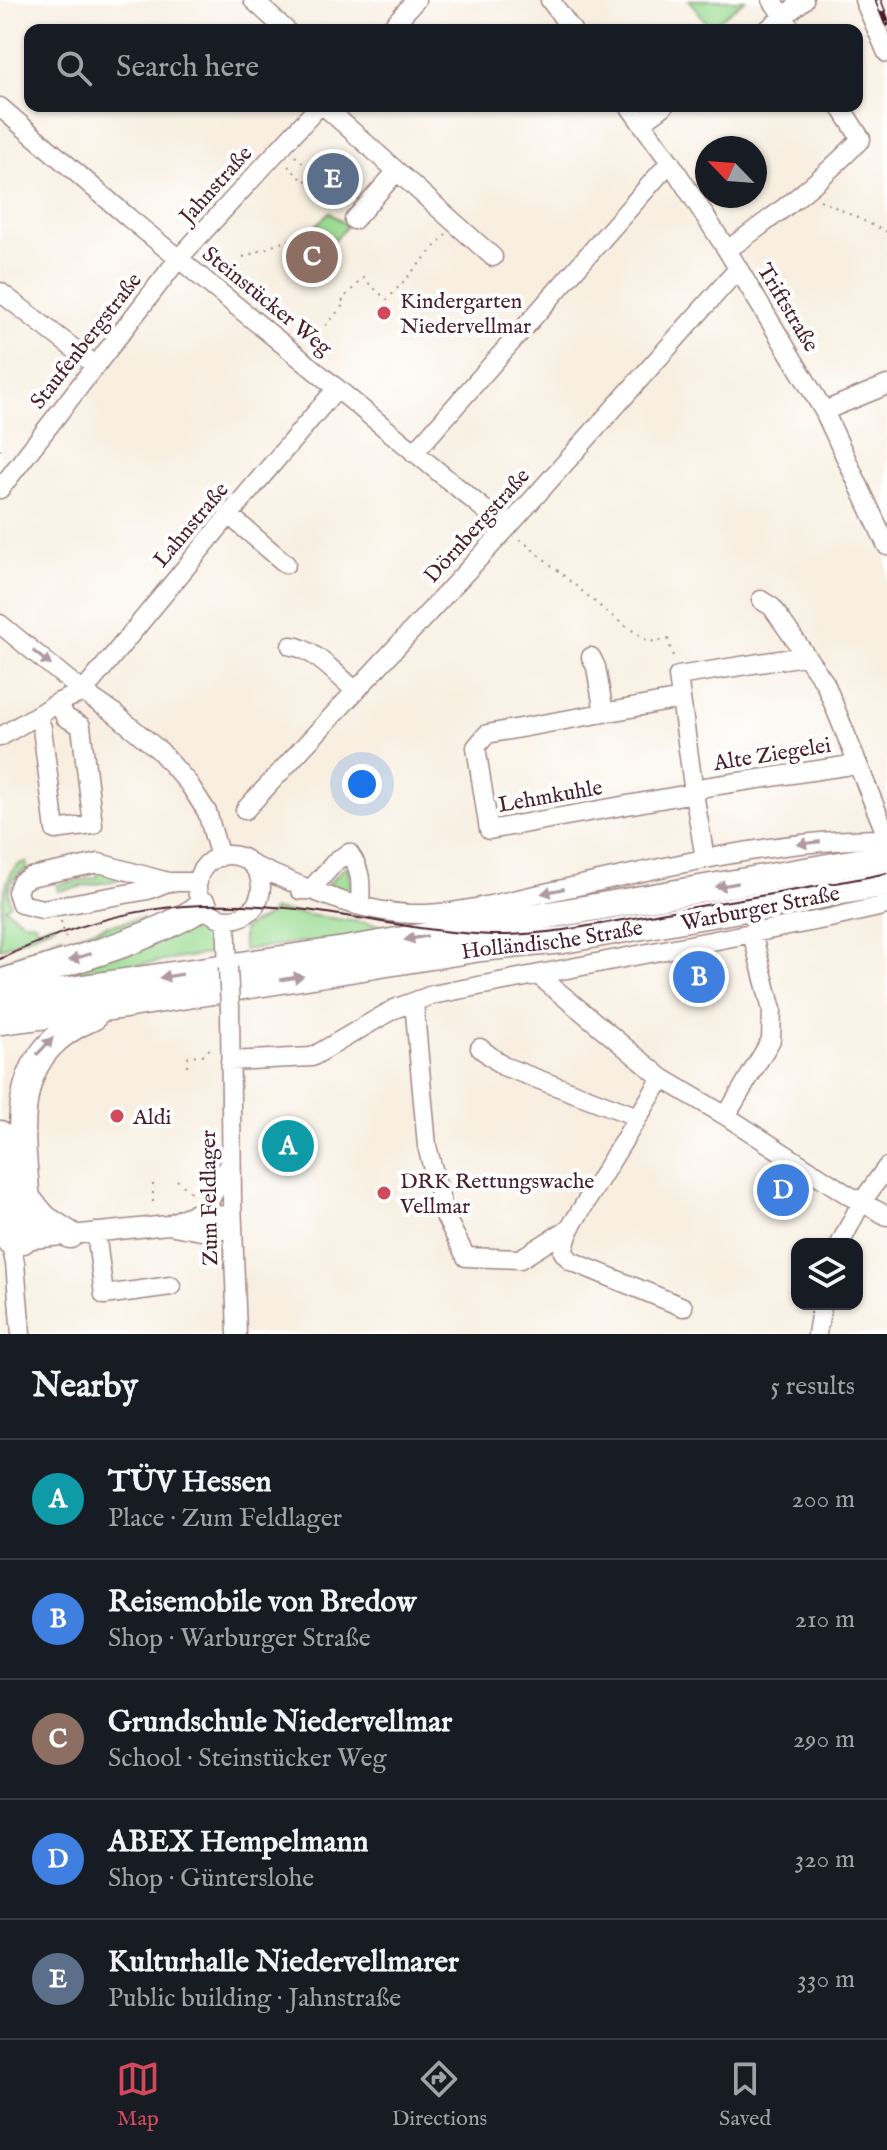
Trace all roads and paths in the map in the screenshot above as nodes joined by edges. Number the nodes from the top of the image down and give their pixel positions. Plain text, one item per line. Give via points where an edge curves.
1 (253, 0) edge
2 (416, 0) edge
3 (550, 0) edge
4 (772, 0) edge
5 (804, 0) edge
6 (864, 0) edge
7 (279, 24) edge
8 (394, 24) edge
9 (568, 24) edge
10 (788, 24) edge
11 (887, 53) edge
12 (0, 107) edge
13 (317, 112) edge
14 (329, 112) edge
15 (633, 112) edge
16 (656, 112) edge
17 (844, 112) edge
18 (641, 123) junction
19 (283, 157) junction
20 (670, 162) junction
21 (397, 171) junction
22 (309, 177) junction
23 (316, 183) dead end
24 (804, 193) junction
25 (354, 220) dead end
26 (455, 223) junction
27 (887, 232) edge
28 (307, 233) dead end
29 (727, 250) junction
30 (243, 257) dead end
31 (493, 257) dead end
32 (179, 258) junction
33 (738, 269) junction
34 (1, 294) edge
35 (298, 357) junction
36 (95, 365) junction
37 (887, 385) edge
38 (337, 388) junction
39 (824, 411) junction
40 (414, 453) junction
41 (0, 489) edge
42 (229, 515) junction
43 (507, 528) junction
44 (887, 546) edge
45 (286, 564) dead end
46 (761, 600) dead end
47 (0, 624) edge
48 (291, 646) dead end
49 (804, 656) junction
50 (591, 657) dead end
51 (678, 676) junction
52 (356, 691) junction
53 (83, 692) junction
54 (681, 699) junction
55 (59, 702) junction
56 (604, 713) junction
57 (37, 715) junction
58 (0, 737) edge
59 (858, 764) junction
60 (694, 793) junction
61 (245, 810) dead end
62 (887, 839) edge
63 (220, 857) junction
64 (887, 857) edge
65 (705, 859) junction
66 (252, 865) junction
67 (168, 882) junction
68 (887, 883) edge
69 (261, 889) junction
70 (310, 890) junction
71 (209, 902) junction
72 (360, 905) junction
73 (887, 905) edge
74 (752, 933) junction
75 (538, 975) junction
76 (0, 983) edge
77 (0, 1000) edge
78 (222, 1000) junction
79 (414, 1002) junction
80 (125, 1005) junction
81 (0, 1021) edge
82 (480, 1048) dead end
83 (230, 1052) junction
84 (187, 1066) dead end
85 (662, 1078) junction
86 (726, 1116) junction
87 (638, 1117) junction
88 (0, 1134) edge
89 (231, 1158) junction
90 (887, 1167) edge
91 (177, 1180) dead end
92 (153, 1184) dead end
93 (28, 1200) junction
94 (153, 1202) dead end
95 (861, 1203) junction
96 (198, 1205) junction
97 (887, 1216) edge
98 (168, 1225) junction
99 (570, 1228) junction
100 (233, 1229) junction
101 (83, 1234) junction
102 (843, 1238) edge
103 (11, 1241) edge
104 (171, 1286) dead end
105 (683, 1307) dead end
106 (821, 1310) edge
107 (21, 1334) edge
108 (237, 1334) edge
109 (817, 1334) edge

1 - 7 street
2 - 8 street
3 - 9 street
4 - 10 street
5 - 10 street
6 - 11 street
12 - 32 street, Steinstücker Weg
13 - 19 street, Jahnstraße
14 - 21 street
15 - 18 street, Triftstraße
16 - 18 street
17 - 24 street via 861,139
18 - 20 street, Triftstraße
19 - 22 path via 305,182
19 - 22 path via 313,172
19 - 32 street, Jahnstraße
20 - 29 street, Triftstraße
20 - 40 street
21 - 25 street
21 - 26 street
22 - 23 path
24 - 27 path
24 - 29 street
26 - 31 street
26 - 35 path via 387,300 363,278
28 - 30 path
29 - 33 street, Triftstraße
32 - 35 street, Steinstücker Weg
32 - 36 street, Staufenbergstraße
33 - 39 street, Triftstraße
33 - 43 street, Dörnbergstraße
34 - 36 street
35 - 38 street, Steinstücker Weg
36 - 41 street, Staufenbergstraße
37 - 39 street
38 - 40 street, Steinstücker Weg
38 - 42 street, Lahnstraße
39 - 44 street, Triftstraße
40 - 43 street, Steinstücker Weg
42 - 45 street
42 - 53 street, Lahnstraße
43 - 51 path via 649,642 668,639
43 - 52 street, Dörnbergstraße
46 - 49 street, Alte Ziegelei via 772,607
47 -> 53 street
48 - 52 street via 308,651
49 - 51 street
49 - 59 street, Alte Ziegelei via 825,683
50 - 56 street
51 - 54 street, Alte Ziegelei
52 - 61 street, Dörnbergstraße
53 - 55 street
53 - 63 street via 160,751 189,784 207,812
54 - 56 street, Lehmkuhle
54 - 60 street, Alte Ziegelei
55 - 57 street
55 - 57 street via 65,717 81,726 93,825 55,830
56 - 60 street, Lehmkuhle via 487,734 476,747 489,830
57 - 58 street
59 - 60 street, Alte Ziegelei
59 - 62 street, Alte Ziegelei
60 - 65 street, Alte Ziegelei
62 -> 65 street via 844,839
63 - 66 street via 237,857
63 - 71 street via 206,866
64 -> 77 highway, Holländische Straße via 345,950
65 -> 72 street via 480,907 425,914
66 - 69 street
66 - 70 street
67 - 67 street via 42,909 21,904 17,892 30,877 99,863
67 - 71 street
78 -> 68 highway, Holländische Straße via 481,948 563,940
69 - 70 street
69 - 71 street via 257,903 243,916
70 - 72 street
70 - 72 street via 349,853 358,865
71 -> 76 highway via 145,935
71 - 78 street, bridge via 227,947
73 - 74 street, Warburger Straße
74 - 75 street, Warburger Straße
74 - 86 street via 772,1010 771,1040
75 - 79 street, Warburger Straße
75 - 85 street
78 - 80 highway via 180,996
78 - 83 street
79 - 83 street, Warburger Straße via 312,1057
79 - 99 street via 427,1146 445,1216 466,1257 520,1259
80 - 81 highway
93 -> 80 highway via 19,1106 28,1070 61,1031
82 - 87 street via 503,1066
83 - 84 path via 213,1045 203,1055 188,1056
83 - 89 street, Zum Feldlager
85 - 86 street
85 - 87 street
86 - 95 street
87 - 99 street
88 - 103 highway
89 - 96 street via 210,1200
89 - 100 street, Zum Feldlager
90 - 95 street
91 - 96 path
92 - 94 path
93 - 101 highway via 45,1219
93 - 103 highway via 29,1224
95 - 97 street
95 - 102 street
96 - 98 street
96 - 100 street via 218,1213
98 - 100 street
98 - 101 street
99 - 105 street via 563,1252 571,1261
100 - 108 street, Zum Feldlager
101 - 103 street
101 - 104 street via 104,1295
103 - 107 street
106 - 109 street

